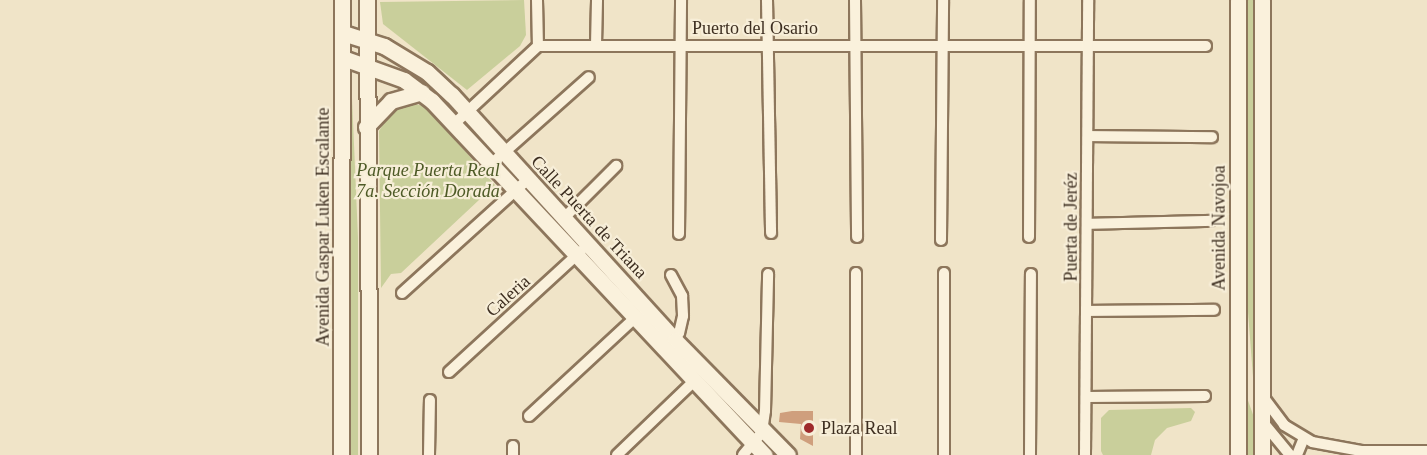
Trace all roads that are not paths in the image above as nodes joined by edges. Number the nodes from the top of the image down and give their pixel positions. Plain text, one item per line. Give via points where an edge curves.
1 (342, 0) edge
2 (367, 0) edge
3 (537, 0) edge
4 (597, 0) edge
5 (681, 0) edge
6 (767, 0) edge
7 (855, 0) edge
8 (943, 0) edge
9 (1030, 0) edge
10 (1088, 0) edge
11 (1238, 0) edge
12 (1262, 0) edge
13 (343, 33) junction
14 (367, 38) junction
15 (681, 44) junction
16 (767, 44) junction
17 (855, 44) junction
18 (943, 44) junction
19 (596, 45) junction
20 (1031, 45) junction
21 (538, 46) junction
22 (1088, 46) junction
23 (1206, 46) dead end
24 (343, 58) junction
25 (412, 63) junction
26 (366, 64) junction
27 (589, 77) dead end
28 (404, 80) junction
29 (422, 92) junction
30 (468, 112) junction
31 (453, 125) junction
32 (366, 127) junction
33 (1088, 136) junction
34 (1212, 137) dead end
35 (502, 153) junction
36 (490, 165) junction
37 (616, 166) dead end
38 (527, 180) junction
39 (515, 191) junction
40 (564, 218) junction
41 (1210, 221) dead end
42 (1087, 224) junction
43 (771, 233) dead end
44 (678, 234) dead end
45 (857, 237) dead end
46 (1029, 237) dead end
47 (941, 240) dead end
48 (588, 244) junction
49 (576, 256) junction
50 (856, 273) dead end
51 (944, 273) dead end
52 (768, 274) dead end
53 (1031, 274) dead end
54 (671, 275) dead end
55 (402, 293) dead end
56 (1214, 310) dead end
57 (1087, 311) junction
58 (635, 318) junction
59 (670, 345) junction
60 (1239, 366) junction
61 (449, 372) dead end
62 (693, 382) junction
63 (1262, 395) junction
64 (1205, 396) dead end
65 (1087, 397) junction
66 (430, 400) dead end
67 (529, 416) dead end
68 (1262, 420) junction
69 (1304, 438) junction
70 (756, 446) edge
71 (1427, 451) edge
72 (1361, 453) edge
73 (341, 455) edge
74 (369, 455) edge
75 (429, 455) edge
76 (617, 455) edge
77 (788, 455) edge
78 (856, 455) edge
79 (944, 455) edge
80 (1030, 455) edge
81 (1085, 455) edge
82 (1238, 455) edge
83 (1262, 455) edge
84 (1290, 455) edge
85 (1297, 455) edge

1 - 13 street, Avenida Gaspar Luken Escalante
2 - 14 street
3 - 21 street
4 - 19 street
5 - 15 street
6 - 16 street
7 - 17 street
8 - 18 street
9 - 20 street
10 - 22 street, Puerta de Jeréz
11 - 60 street, Avenida Navojoa
12 - 63 street
13 - 14 street, Calle Puerta de Triana
13 - 24 street, Avenida Gaspar Luken Escalante
14 - 25 street, Calle Puerta de Triana
14 - 26 street
15 - 16 street, Puerto del Osario
15 - 19 street, Puerto del Osario
15 - 44 street
16 - 17 street, Puerto del Osario
16 - 43 street
17 - 18 street, Puerto del Osario
17 - 45 street
18 - 20 street, Puerto del Osario
18 - 47 street
19 - 21 street, Puerto del Osario
20 - 22 street, Puerto del Osario
20 - 46 street
21 - 30 street
22 - 23 street, Puerto del Osario
22 - 33 street, Puerta de Jeréz
24 - 26 street, Calle Puerta de Triana
24 - 73 street, Avenida Gaspar Luken Escalante
25 - 28 street
25 - 30 street, Calle Puerta de Triana via 441,84
26 - 28 street, Calle Puerta de Triana
26 - 32 street
27 - 35 street
28 - 29 street, Calle Puerta de Triana
29 - 31 street, Calle Puerta de Triana
29 - 32 street via 391,101
30 - 31 street
30 - 35 street, Calle Puerta de Triana
31 - 36 street, Calle Puerta de Triana
32 - 74 street
33 - 34 street
33 - 42 street, Puerta de Jeréz
35 - 36 street
35 - 38 street, Calle Puerta de Triana
36 - 39 street, Calle Puerta de Triana
37 - 40 street
38 - 39 street
38 - 40 street, Calle Puerta de Triana
39 - 49 street, Calle Puerta de Triana
39 - 55 street
40 - 48 street, Calle Puerta de Triana
41 - 42 street
42 - 57 street, Puerta de Jeréz
48 - 49 street, Caleria
48 - 59 street, Calle Puerta de Triana
49 - 58 street, Calle Puerta de Triana
49 - 61 street, Caleria
50 - 78 street
51 - 79 street
52 - 70 street
53 - 80 street
54 - 59 street via 682,304 681,327
56 - 57 street
57 - 65 street, Puerta de Jeréz
58 - 59 street, Calle Puerta de Triana
58 - 67 street
59 - 62 street, Calle Puerta de Triana
59 - 70 street, Calle Puerta de Triana
60 - 68 street
60 - 82 street, Avenida Navojoa
62 - 70 street, Calle Puerta de Triana
62 - 76 street
63 - 68 street
63 - 69 street via 1279,420
64 - 65 street
65 - 81 street, Puerta de Jeréz
66 - 75 street
68 - 83 street
68 - 84 street
69 - 72 street
69 - 85 street
70 - 77 street, Calle Puerta de Triana
71 - 72 street

